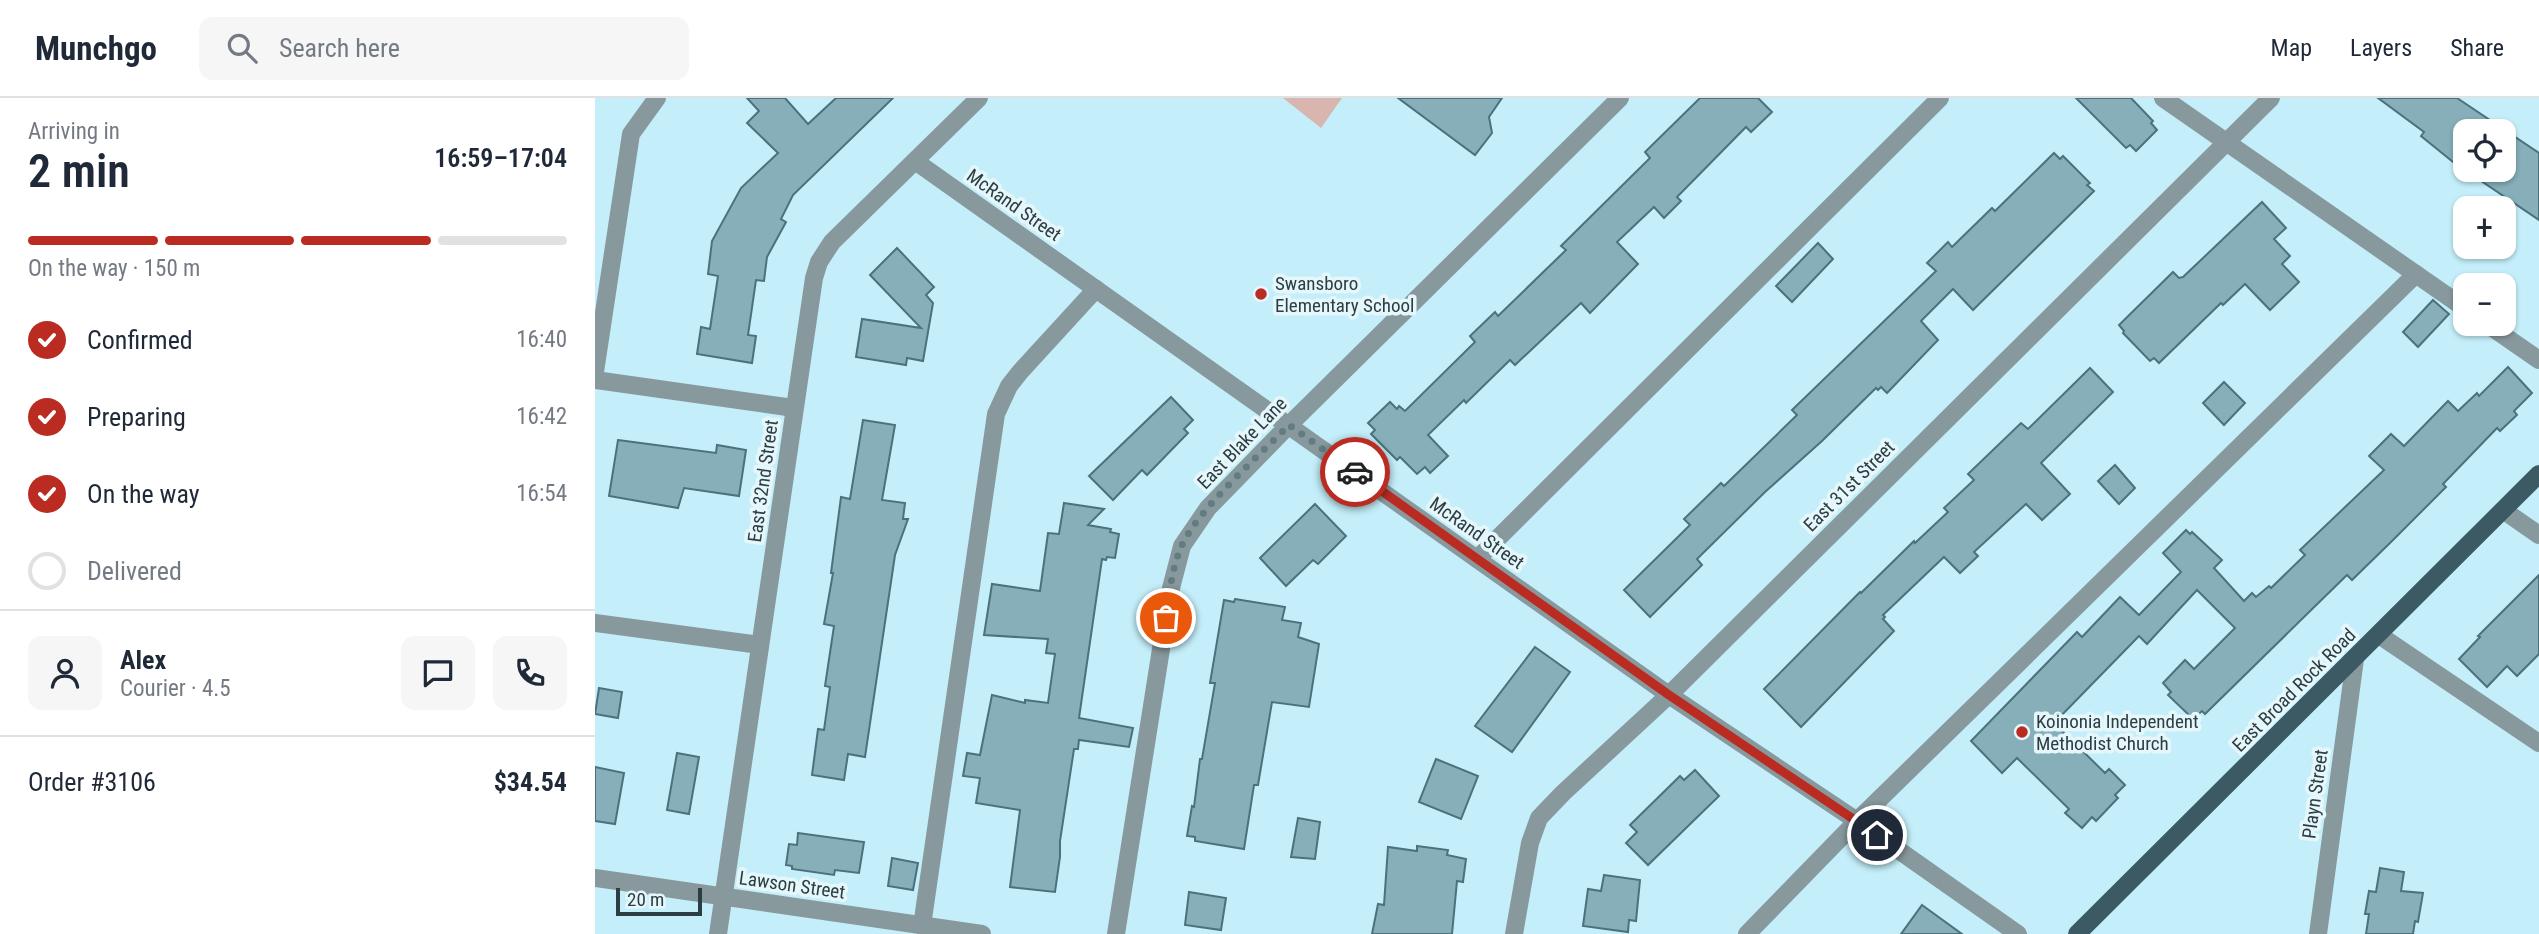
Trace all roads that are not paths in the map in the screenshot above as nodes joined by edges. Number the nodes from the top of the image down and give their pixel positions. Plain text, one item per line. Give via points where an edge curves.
1 (657, 98) edge
2 (979, 98) edge
3 (1620, 98) edge
4 (1940, 98) edge
5 (2163, 98) edge
6 (2271, 98) edge
7 (2225, 142) junction
8 (915, 161) junction
9 (2416, 274) junction
10 (1096, 289) junction
11 (2453, 300) edge
12 (2504, 336) edge
13 (2539, 360) edge
14 (595, 372) edge
15 (595, 380) edge
16 (794, 408) junction
17 (1289, 425) junction
18 (2539, 474) edge
19 (2503, 510) junction
20 (2539, 535) edge
21 (1477, 559) junction
22 (595, 623) edge
23 (2379, 635) junction
24 (760, 645) junction
25 (2355, 659) junction
26 (1669, 695) junction
27 (2539, 743) edge
28 (1857, 821) junction
29 (595, 878) edge
30 (724, 896) junction
31 (922, 926) junction
32 (718, 934) edge
33 (982, 934) edge
34 (1116, 934) edge
35 (1514, 934) edge
36 (1747, 934) edge
37 (2018, 934) edge
38 (2077, 934) edge
39 (2318, 934) edge

1 - 14 street via 631,134
2 - 8 street, East 32nd Street
3 - 17 street, East Blake Lane
4 - 21 street
5 - 7 street
6 - 7 street, East 31st Street
7 - 9 street
7 - 26 street, East 31st Street
8 - 10 street, McRand Street
8 - 16 street, East 32nd Street via 846,227 820,262
9 - 11 street
9 - 28 street
10 - 17 street, McRand Street
10 - 31 street via 1020,372 996,414
12 - 13 street
15 - 16 street
16 - 24 street, East 32nd Street
17 - 21 street, McRand Street
17 - 34 street, East Blake Lane via 1208,508 1182,546 1170,592
18 - 19 main road, East Broad Rock Road
19 - 20 street
19 - 23 main road, East Broad Rock Road
21 - 26 street, McRand Street
22 - 24 street
23 - 25 main road, East Broad Rock Road
23 - 27 street
24 - 30 street, East 32nd Street
25 - 38 main road, East Broad Rock Road
25 - 39 street, Playn Street
26 - 28 street, McRand Street
26 - 35 street, East 31st Street via 1539,818 1530,842
28 - 36 street
28 - 37 street, McRand Street
29 - 30 street, Lawson Street
30 - 31 street, Lawson Street
30 - 32 street, East 32nd Street
31 - 33 street, Lawson Street

